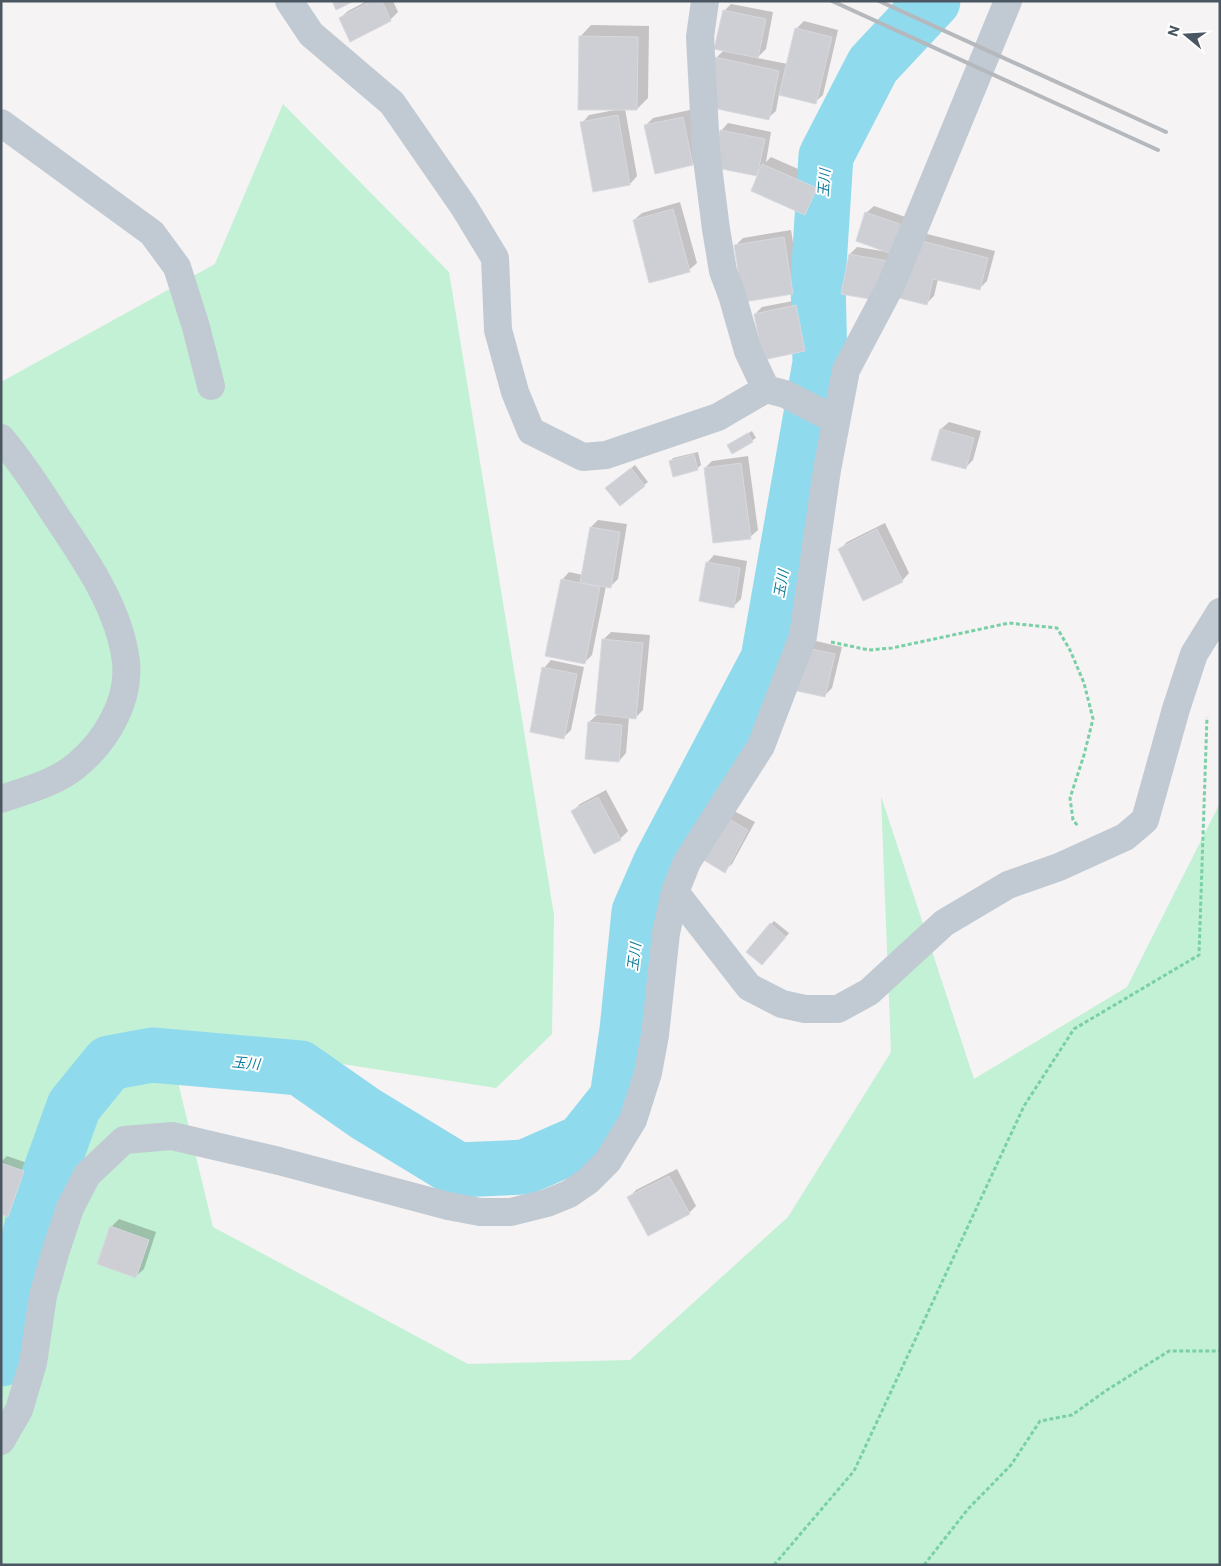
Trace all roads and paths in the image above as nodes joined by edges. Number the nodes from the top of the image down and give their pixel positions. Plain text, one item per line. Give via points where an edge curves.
1 (288, 1) edge
2 (705, 1) edge
3 (1008, 1) edge
4 (1, 123) edge
5 (211, 386) dead end
6 (775, 392) junction
7 (836, 420) junction
8 (1, 438) edge
9 (1220, 612) edge
10 (804, 636) junction
11 (1207, 716) dead end
12 (1, 799) edge
13 (1098, 849) junction
14 (675, 892) junction
15 (1220, 1351) edge
16 (1, 1441) edge
17 (774, 1565) edge
18 (924, 1565) edge

1 - 6 street via 311,34 392,103 495,258 498,330 515,392 530,431 583,457 606,456 718,417
2 - 6 street via 700,37 706,151 722,263 748,351
3 - 7 street via 891,285 846,370
4 - 5 street via 152,233 177,268
6 - 7 street
7 - 10 street
8 - 12 street via 93,574 114,619 126,662 126,680 120,702 112,724 95,748 57,778
9 - 13 street via 1194,654 1145,820 1125,837
10 - 13 path via 869,650 1010,623 1058,628 1084,683 1093,718 1070,798 1073,820
10 - 14 street via 762,746 687,862
11 - 17 path via 1199,955 1074,1029 1024,1106 854,1471
13 - 14 street via 1008,885 944,923 868,992 838,1009 805,1009 782,1004 749,987
14 - 16 street via 666,933 648,1073 633,1120 608,1161 588,1181 547,1203 512,1212 480,1212 172,1136 124,1140 87,1175 70,1208 43,1296 33,1364 19,1410
15 - 18 path via 1169,1351 1072,1415 1040,1421 1011,1465 968,1509

